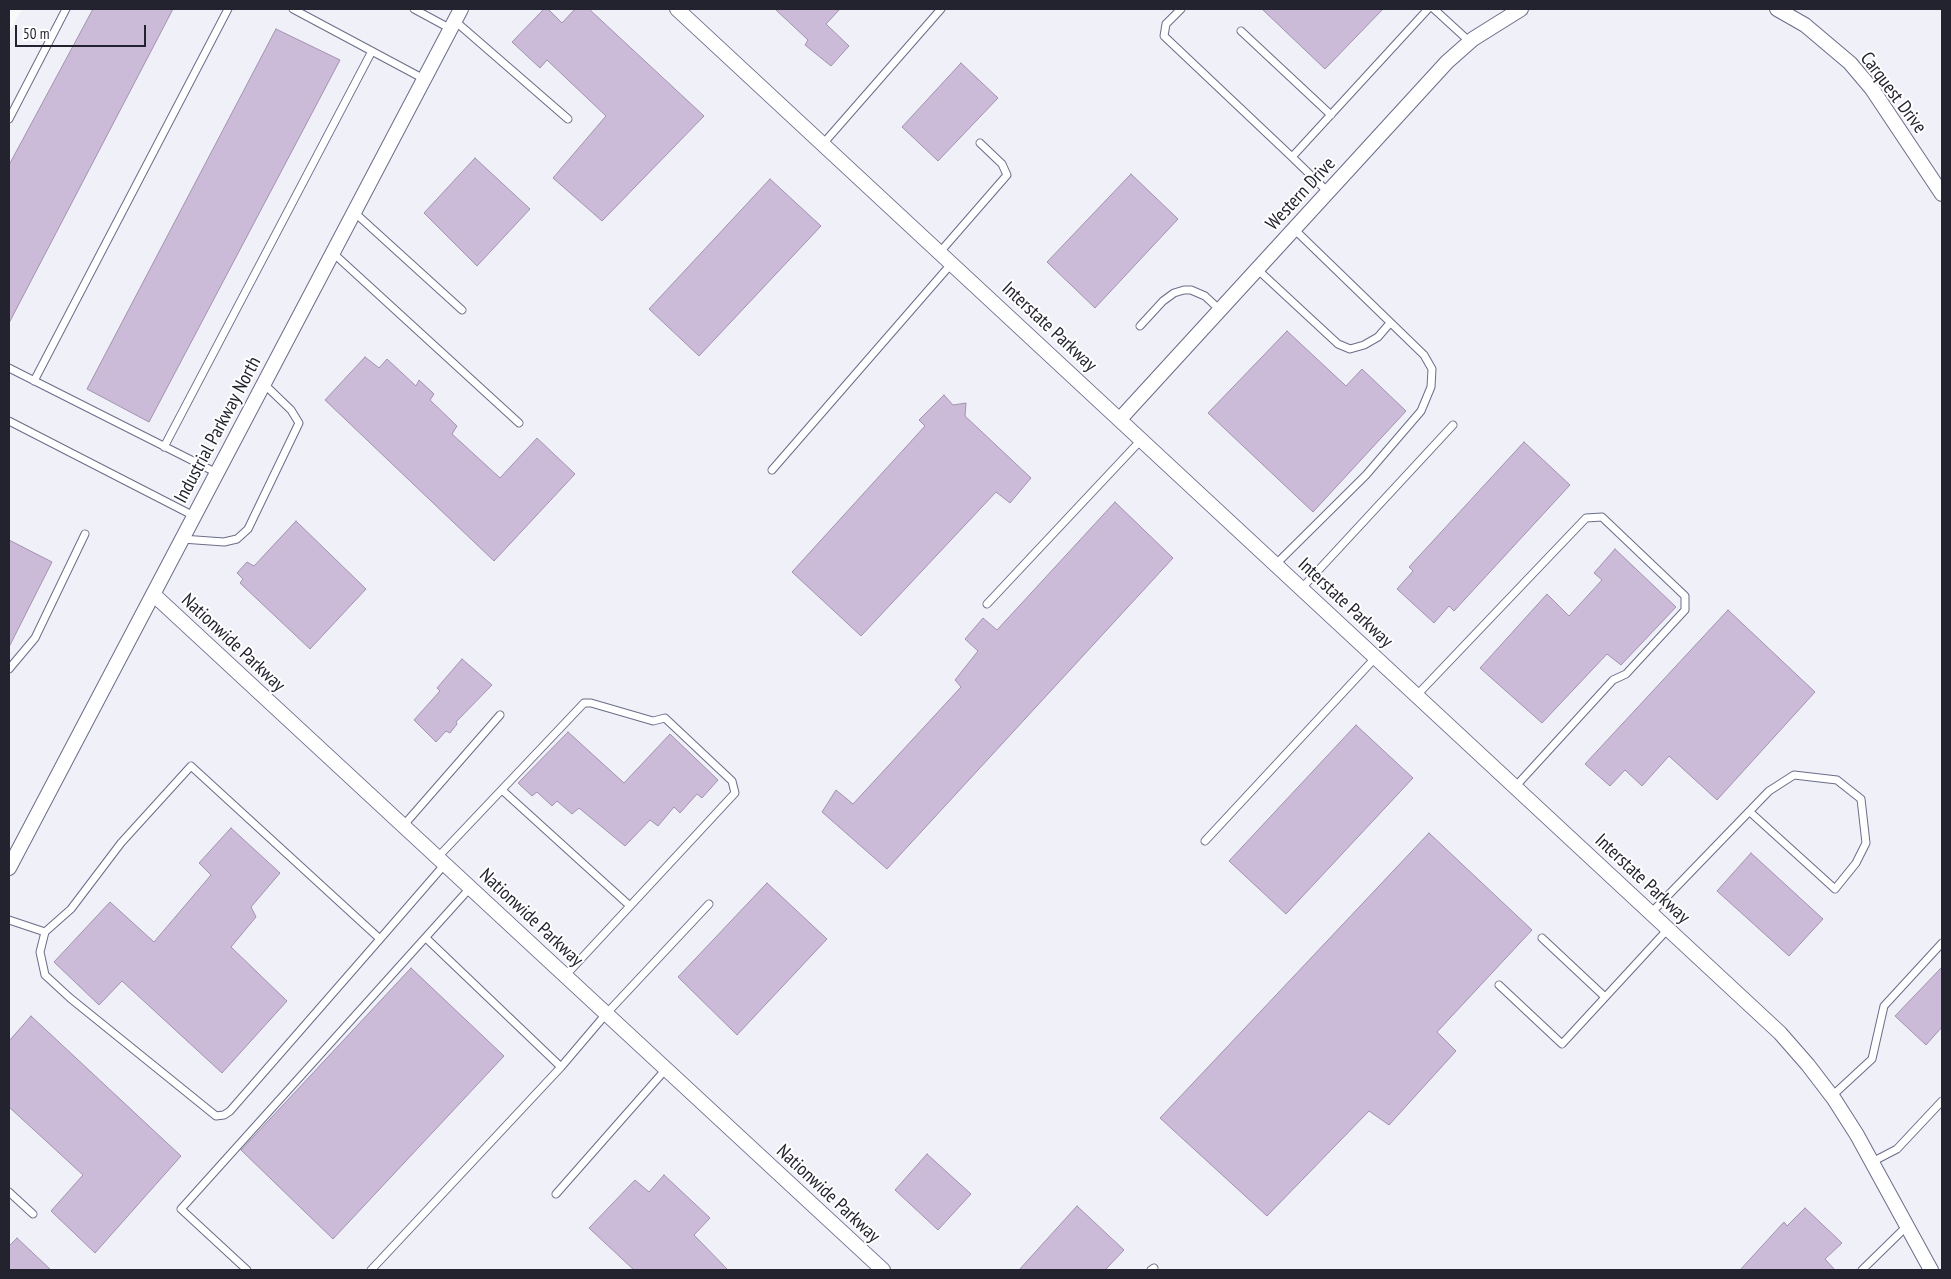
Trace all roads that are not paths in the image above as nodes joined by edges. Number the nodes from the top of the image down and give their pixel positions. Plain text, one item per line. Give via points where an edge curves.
1 (66, 9) edge
2 (228, 9) edge
3 (293, 9) edge
4 (414, 9) edge
5 (678, 9) edge
6 (941, 9) edge
7 (1181, 9) edge
8 (1428, 9) edge
9 (1434, 9) edge
10 (1521, 9) edge
11 (1777, 9) edge
12 (456, 20) edge
13 (1241, 31) dead end
14 (1470, 42) junction
15 (372, 51) junction
16 (424, 79) junction
17 (1331, 115) junction
18 (9, 119) edge
19 (568, 119) dead end
20 (980, 143) dead end
21 (822, 145) junction
22 (1292, 157) junction
23 (1328, 192) junction
24 (1942, 194) edge
25 (354, 212) junction
26 (1294, 229) junction
27 (333, 252) junction
28 (940, 252) junction
29 (952, 262) junction
30 (1257, 269) junction
31 (462, 310) dead end
32 (1220, 310) junction
33 (1390, 323) junction
34 (1140, 326) dead end
35 (9, 368) edge
36 (34, 381) junction
37 (264, 384) junction
38 (1120, 419) junction
39 (9, 421) edge
40 (519, 423) dead end
41 (1453, 426) dead end
42 (1142, 439) junction
43 (164, 447) junction
44 (772, 470) dead end
45 (216, 473) junction
46 (194, 516) junction
47 (85, 534) dead end
48 (182, 540) junction
49 (1276, 564) junction
50 (1301, 589) junction
51 (153, 594) junction
52 (987, 604) dead end
53 (1376, 657) junction
54 (9, 669) edge
55 (1417, 695) junction
56 (500, 715) dead end
57 (1515, 786) junction
58 (502, 790) junction
59 (1750, 812) junction
60 (404, 826) junction
61 (1205, 841) dead end
62 (441, 861) junction
63 (9, 868) edge
64 (470, 888) junction
65 (709, 904) dead end
66 (630, 906) junction
67 (1651, 913) junction
68 (9, 920) edge
69 (1668, 929) junction
70 (45, 932) junction
71 (1542, 938) dead end
72 (380, 939) junction
73 (427, 939) junction
74 (1942, 943) edge
75 (565, 976) junction
76 (1499, 985) dead end
77 (1605, 997) junction
78 (606, 1014) junction
79 (561, 1067) junction
80 (666, 1069) junction
81 (1832, 1096) junction
82 (1942, 1100) edge
83 (1872, 1162) junction
84 (9, 1192) edge
85 (556, 1194) dead end
86 (33, 1214) dead end
87 (1907, 1226) junction
88 (1930, 1269) edge
89 (247, 1270) edge
90 (371, 1270) edge
91 (883, 1270) edge
92 (1862, 1270) edge

1 - 18 lane
2 - 36 lane
3 - 15 lane
4 - 12 lane
5 - 21 street, Interstate Parkway
6 - 21 lane
7 - 22 lane via 1166,24 1164,36
8 - 17 lane
9 - 14 lane
10 - 14 street, Western Drive
11 - 24 street, Carquest Drive via 1805,25 1850,63 1872,89
12 - 16 street, Industrial Parkway North
12 - 19 lane
13 - 17 lane
14 - 23 street, Western Drive via 1447,62
15 - 16 lane
15 - 43 lane
16 - 25 street, Industrial Parkway North
17 - 22 lane
20 - 28 lane via 1002,164 1007,175
21 - 28 street, Interstate Parkway
22 - 23 lane
23 - 26 street, Western Drive
25 - 27 street, Industrial Parkway North
25 - 31 lane
26 - 30 street, Western Drive
26 - 33 lane
27 - 37 street, Industrial Parkway North
27 - 40 lane
28 - 29 street, Interstate Parkway
29 - 38 street, Interstate Parkway
29 - 44 lane
30 - 32 street, Western Drive
30 - 33 lane via 1338,344 1350,349 1378,337
32 - 34 lane via 1205,296 1184,290 1163,301
32 - 38 street, Western Drive
33 - 49 lane via 1424,355 1432,369 1430,387 1421,411 1366,475
35 - 36 lane
36 - 43 lane
37 - 45 street, Industrial Parkway North
37 - 48 lane via 291,410 299,424 248,529 237,539 224,542
38 - 42 street, Interstate Parkway
39 - 46 lane
41 - 50 lane
42 - 49 street, Interstate Parkway
42 - 52 lane
43 - 45 lane
45 - 46 street, Industrial Parkway North
46 - 48 street, Industrial Parkway North
47 - 54 lane via 35,638
48 - 51 street, Industrial Parkway North
49 - 50 street, Interstate Parkway
50 - 53 street, Interstate Parkway
51 - 60 street, Nationwide Parkway
51 - 63 street, Industrial Parkway North
53 - 55 street, Interstate Parkway
53 - 61 lane
55 - 57 street, Interstate Parkway
55 - 57 lane via 1586,518 1602,517 1685,596 1685,610 1626,674 1613,680
56 - 60 lane
57 - 67 street, Interstate Parkway
58 - 62 lane
58 - 66 lane
58 - 66 lane via 584,703 654,721 666,718 732,781 735,793
59 - 59 lane via 1769,791 1794,775 1837,780 1861,799 1866,843 1856,863 1835,889
59 - 67 lane
60 - 62 street, Nationwide Parkway
62 - 64 street, Nationwide Parkway
62 - 72 lane
64 - 73 lane
64 - 75 street, Nationwide Parkway
65 - 78 lane
66 - 75 lane
67 - 69 street, Interstate Parkway
68 - 70 lane
69 - 77 lane
69 - 81 street, Interstate Parkway via 1780,1033
70 - 72 lane via 71,909 122,843 191,766
70 - 72 lane via 40,952 45,975 216,1116 230,1111
71 - 77 lane
73 - 79 lane
73 - 89 lane via 181,1209
74 - 81 lane via 1884,1006 1872,1059
75 - 78 street, Nationwide Parkway
76 - 77 lane via 1562,1044
78 - 79 lane
78 - 80 street, Nationwide Parkway
79 - 90 lane
80 - 85 lane
80 - 91 street, Nationwide Parkway
81 - 83 street, Interstate Parkway
82 - 83 lane via 1897,1149
83 - 87 street, Interstate Parkway
84 - 86 lane
87 - 88 street, Interstate Parkway
87 - 92 lane

